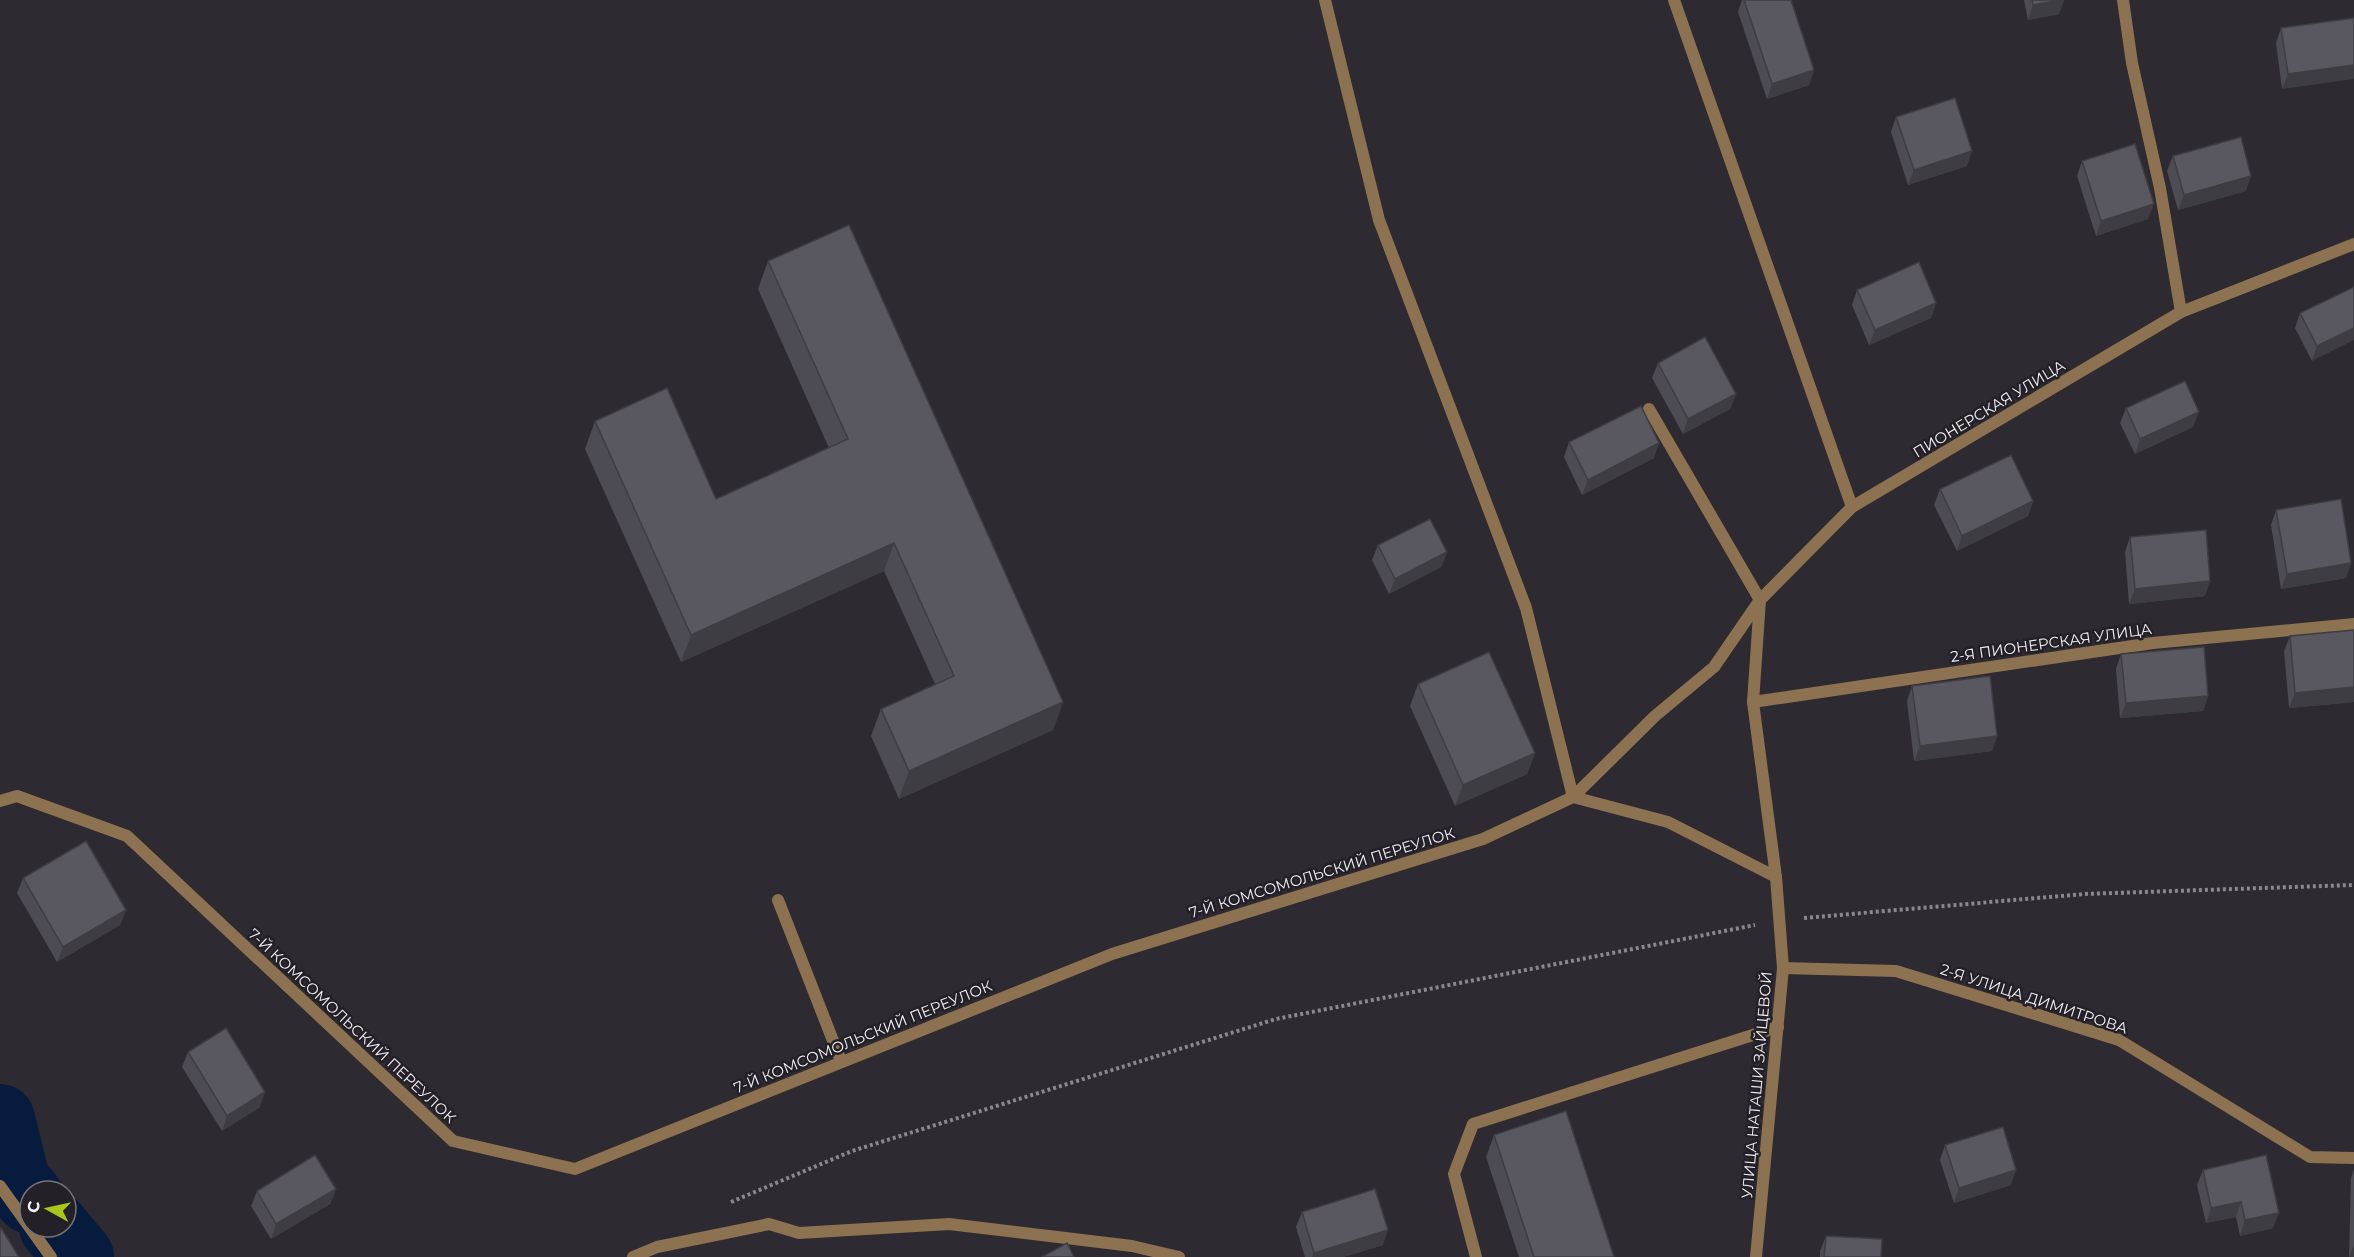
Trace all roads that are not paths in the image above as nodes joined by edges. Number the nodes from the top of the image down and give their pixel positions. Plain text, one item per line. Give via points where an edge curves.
1 (1325, 0) edge
2 (1674, 0) edge
3 (2123, 0) edge
4 (2354, 244) edge
5 (2181, 312) junction
6 (1649, 409) dead end
7 (1852, 507) junction
8 (1760, 600) junction
9 (2354, 624) edge
10 (1753, 702) junction
11 (1573, 797) junction
12 (0, 801) edge
13 (1776, 877) junction
14 (778, 900) dead end
15 (1783, 968) junction
16 (1778, 1027) junction
17 (841, 1061) junction
18 (2354, 1158) edge
19 (0, 1186) edge
20 (51, 1257) edge
21 (633, 1257) edge
22 (1179, 1257) edge
23 (1476, 1257) edge
24 (1756, 1257) edge

1 - 11 street via 1379,220 1526,608
2 - 7 street
3 - 5 street
4 - 5 street, ПИОНЕРСКАЯ УЛИЦА
5 - 7 street, ПИОНЕРСКАЯ УЛИЦА
6 - 8 street
7 - 8 street, ПИОНЕРСКАЯ УЛИЦА
8 - 10 street
8 - 11 street, 7-Й КОМСОМОЛЬСКИЙ ПЕРЕУЛОК via 1714,667 1655,716
9 - 10 street, 2-Я ПИОНЕРСКАЯ УЛИЦА via 2152,643
10 - 13 street, УЛИЦА НАТАШИ ЗАЙЦЕВОЙ
11 - 13 street via 1668,822
11 - 17 street, 7-Й КОМСОМОЛЬСКИЙ ПЕРЕУЛОК via 1484,839 1112,954
12 - 17 street, 7-Й КОМСОМОЛЬСКИЙ ПЕРЕУЛОК via 17,796 127,836 453,1141 575,1169
13 - 15 street, УЛИЦА НАТАШИ ЗАЙЦЕВОЙ
14 - 17 street
15 - 16 street, УЛИЦА НАТАШИ ЗАЙЦЕВОЙ
15 - 18 street, 2-Я УЛИЦА ДИМИТРОВА via 1896,970 2119,1040 2310,1157
16 - 23 street via 1473,1124 1454,1174
16 - 24 street, УЛИЦА НАТАШИ ЗАЙЦЕВОЙ
19 - 20 street
21 - 22 street via 657,1247 769,1224 799,1233 949,1224 1132,1246

